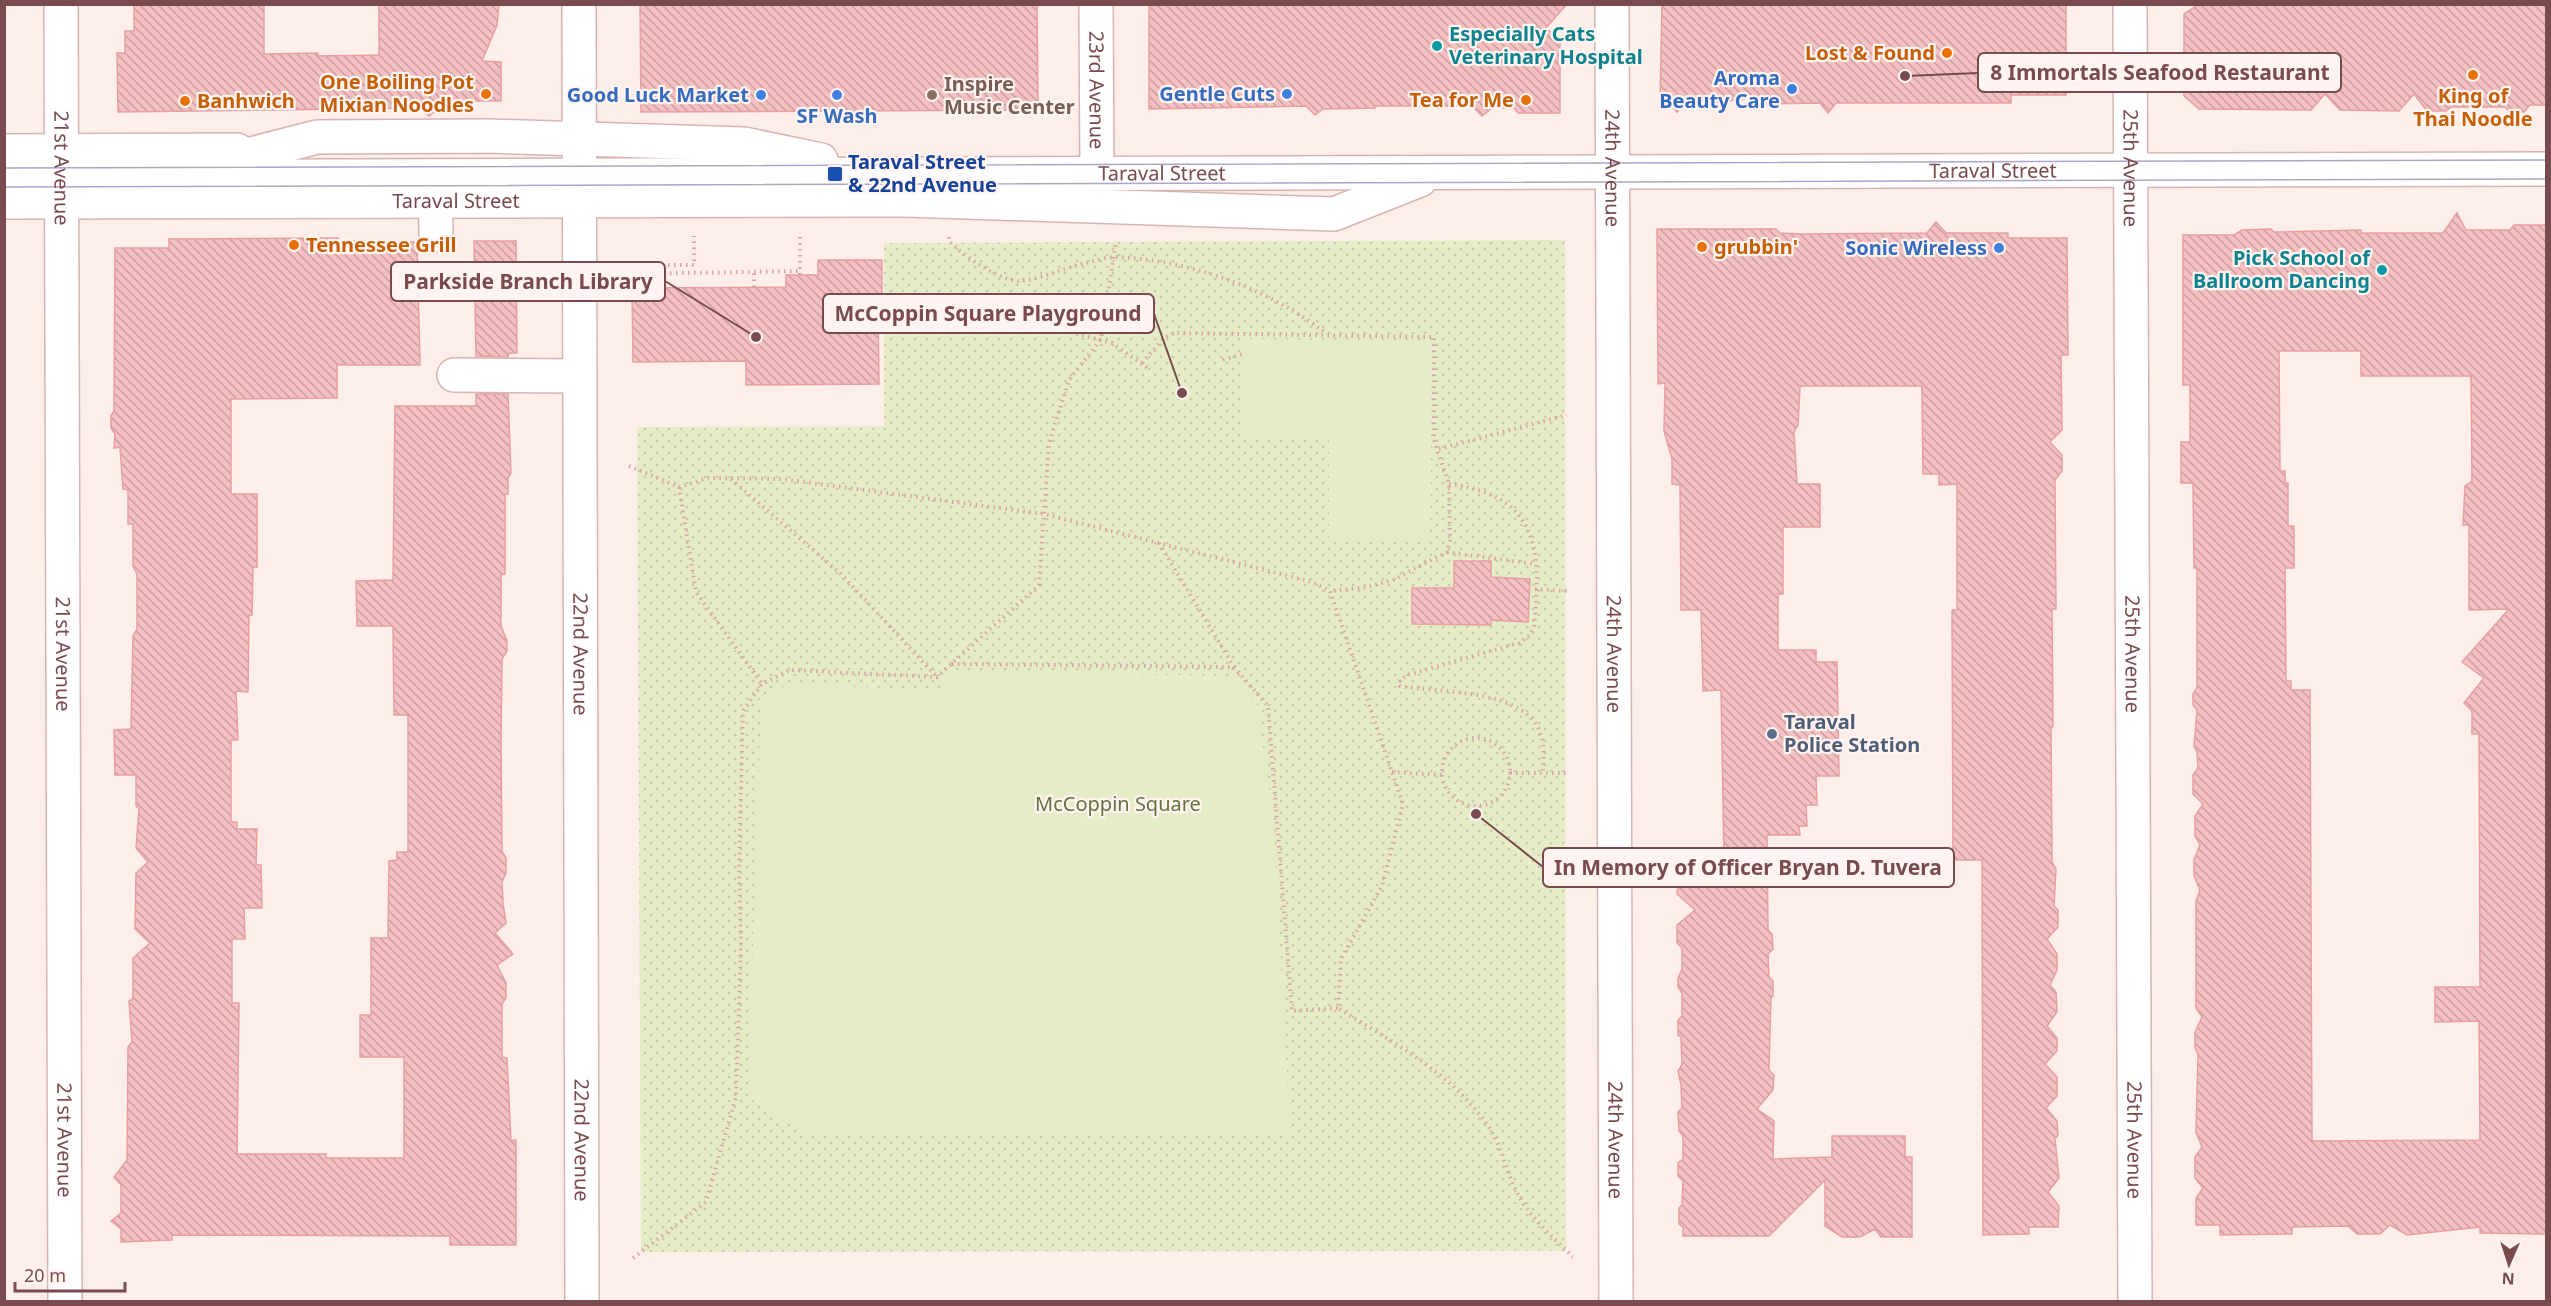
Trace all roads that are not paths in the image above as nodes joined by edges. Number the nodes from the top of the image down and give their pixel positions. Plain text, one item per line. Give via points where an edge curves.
1 (62, 4) edge
2 (579, 4) edge
3 (1096, 4) edge
4 (1612, 4) edge
5 (2130, 4) edge
6 (579, 139) junction
7 (266, 150) junction
8 (4, 151) edge
9 (2547, 169) edge
10 (2131, 170) junction
11 (1440, 172) junction
12 (1612, 172) junction
13 (1097, 173) junction
14 (789, 174) junction
15 (884, 174) junction
16 (166, 176) junction
17 (4, 177) edge
18 (62, 177) junction
19 (579, 189) junction
20 (906, 200) junction
21 (4, 202) edge
22 (436, 204) junction
23 (454, 375) dead end
24 (580, 376) junction
25 (65, 1302) edge
26 (582, 1302) edge
27 (1616, 1302) edge
28 (2135, 1302) edge

1 - 18 street, 21st Avenue
2 - 6 street, 22nd Avenue
3 - 13 street, 23rd Avenue
4 - 12 street, 24th Avenue
5 - 10 street, 25th Avenue
6 - 7 street, Taraval Street via 316,137
6 - 15 street, Taraval Street via 744,144
6 - 19 street, 22nd Avenue
7 - 16 street, Taraval Street
7 - 18 street, Taraval Street
8 - 18 street, Taraval Street
9 - 10 street, Taraval Street
10 - 12 street, Taraval Street
10 - 28 street, 25th Avenue
11 - 12 street, Taraval Street
11 - 13 street, Taraval Street
11 - 20 street, Taraval Street via 1334,214
12 - 27 street, 24th Avenue
13 - 15 street, Taraval Street
14 - 15 street, Taraval Street
14 - 19 street, Taraval Street
14 - 20 street, Taraval Street
16 - 18 street, Taraval Street
16 - 22 street, Taraval Street
17 - 18 street, Taraval Street
18 - 21 street, Taraval Street
18 - 22 street, Taraval Street
18 - 25 street, 21st Avenue
19 - 20 street, Taraval Street
19 - 22 street, Taraval Street
19 - 24 street, 22nd Avenue
23 - 24 street
24 - 26 street, 22nd Avenue

